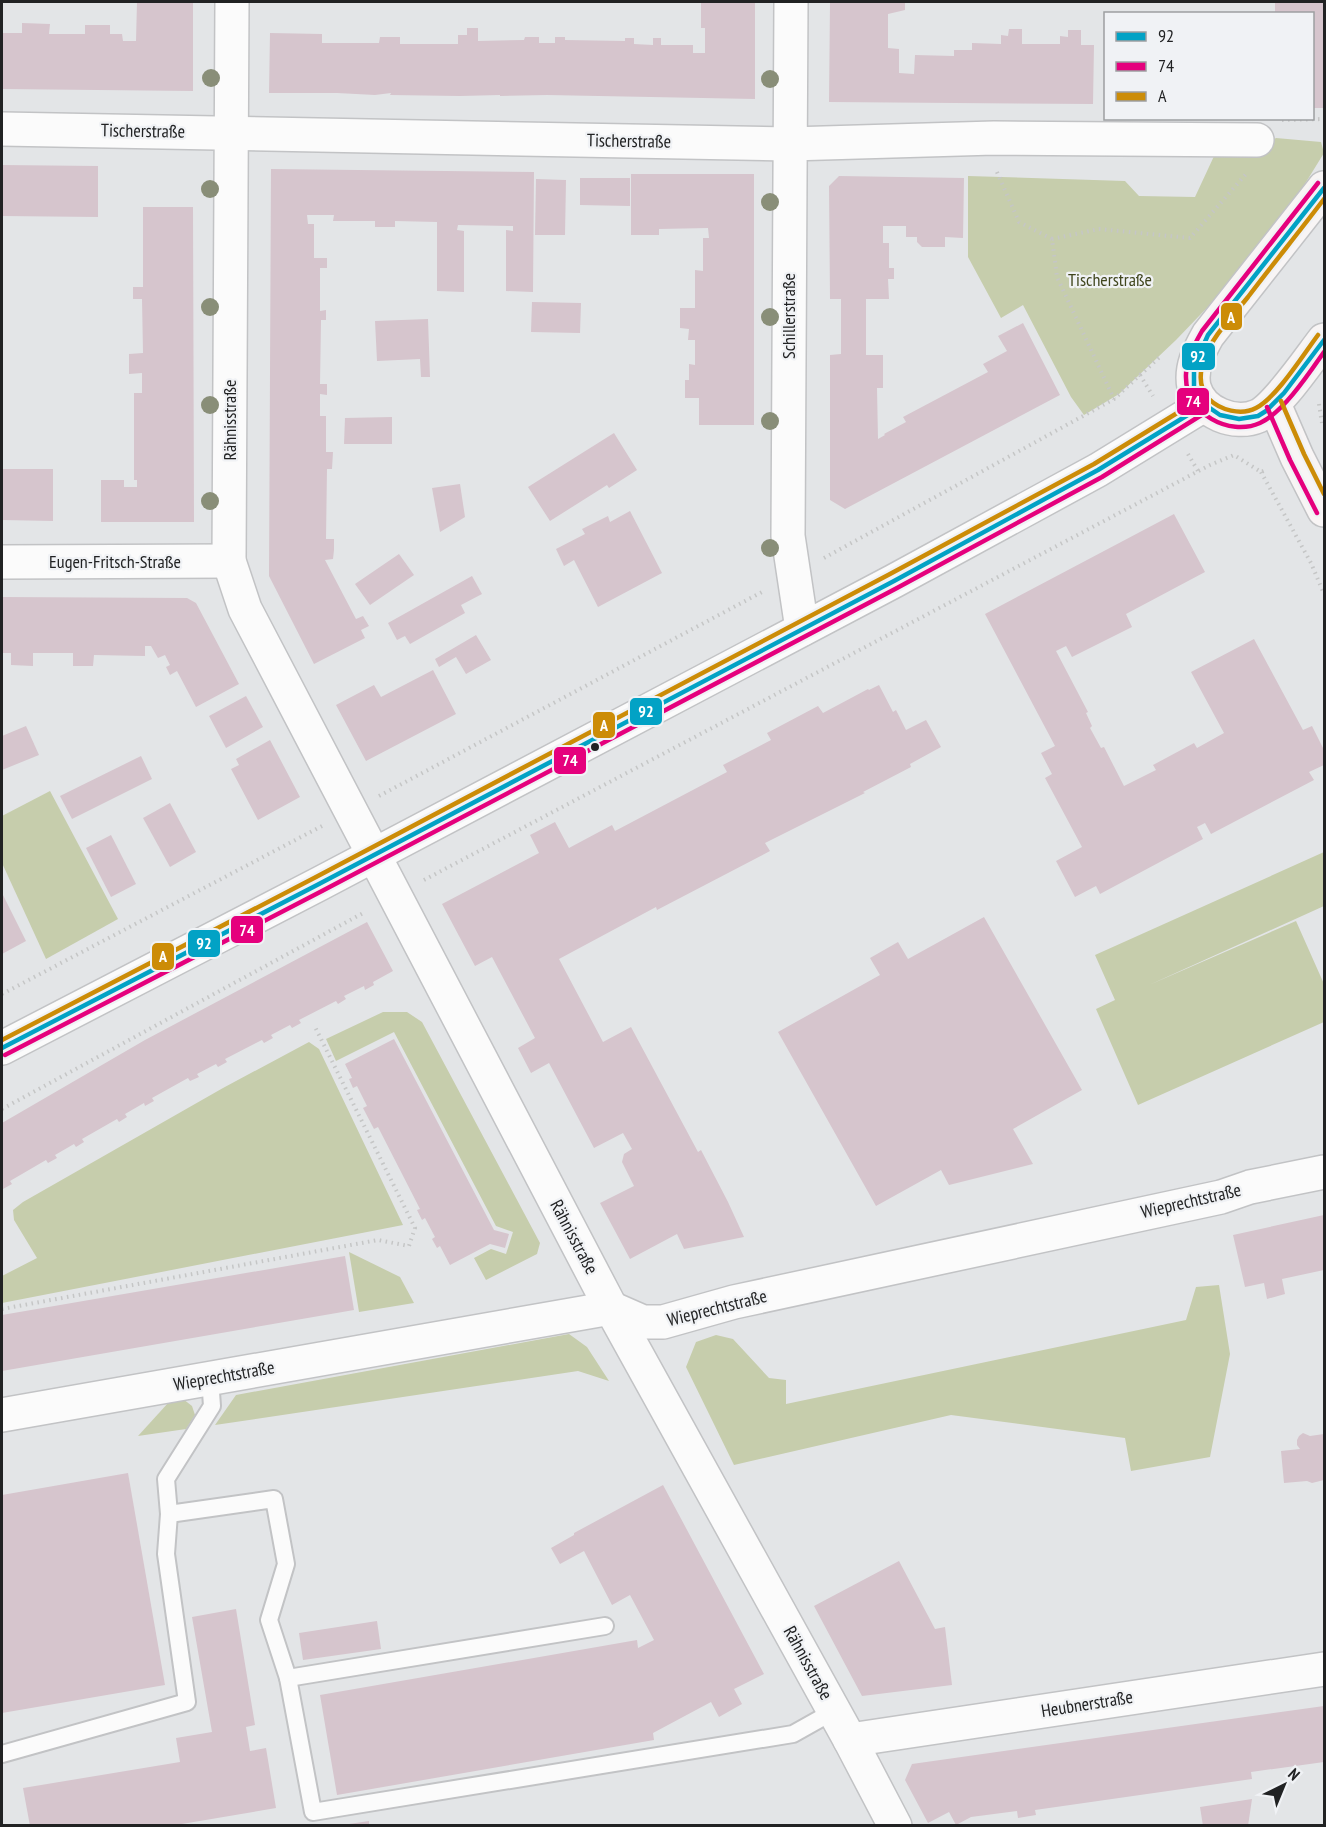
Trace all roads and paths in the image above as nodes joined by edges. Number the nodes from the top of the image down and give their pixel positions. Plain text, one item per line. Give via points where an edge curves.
1 (232, 2) edge
2 (791, 2) edge
3 (2, 129) edge
4 (232, 132) junction
5 (994, 138) junction
6 (1257, 140) joint
7 (790, 144) junction
8 (1324, 188) edge
9 (1052, 239) junction
10 (1324, 340) edge
11 (1322, 396) dead end
12 (1114, 399) junction
13 (1274, 404) junction
14 (1204, 405) junction
15 (1170, 425) junction
16 (1323, 427) dead end
17 (1297, 458) junction
18 (1261, 472) junction
19 (1324, 510) edge
20 (229, 561) junction
21 (2, 562) edge
22 (794, 574) junction
23 (1324, 594) edge
24 (802, 629) junction
25 (350, 811) junction
26 (374, 856) junction
27 (395, 896) junction
28 (2, 994) edge
29 (315, 1027) dead end
30 (2, 1048) edge
31 (2, 1109) edge
32 (1324, 1172) edge
33 (611, 1308) junction
34 (2, 1309) edge
35 (210, 1378) junction
36 (2, 1415) edge
37 (169, 1514) junction
38 (605, 1626) dead end
39 (1324, 1669) edge
40 (288, 1678) junction
41 (834, 1711) junction
42 (850, 1740) junction
43 (2, 1754) edge
44 (895, 1826) edge

1 - 4 street, Rähnisstraße
2 - 7 street, Schillerstraße
3 - 4 street, Tischerstraße
4 - 7 street, Tischerstraße
4 - 20 street, Rähnisstraße
5 - 6 street, Tischerstraße
5 - 7 street, Tischerstraße
5 - 9 path via 995,168 1019,222
6 - 9 path via 1262,156 1190,238 1099,229
7 - 22 street, Schillerstraße via 788,536
8 - 14 main road via 1198,354 1194,388
9 - 12 path via 1057,277
10 - 13 main road
11 - 16 path via 1318,404
12 - 15 path via 1140,375
12 - 22 path
13 - 14 main road via 1242,420 1221,416
13 - 17 main road
14 - 15 street
15 - 24 street via 1098,470
17 - 18 path
17 - 19 main road
18 - 23 path
18 - 27 path via 1234,455 1210,465
20 - 21 street, Eugen-Fritsch-Straße
20 - 25 street, Rähnisstraße via 245,609
22 - 24 street, Schillerstraße
22 - 25 path
24 - 26 street
25 - 26 street, Rähnisstraße
25 - 28 path
26 - 27 street, Rähnisstraße
26 - 30 street
27 - 31 path
27 - 33 street, Rähnisstraße
29 - 34 path via 415,1228 409,1246 378,1240
32 - 33 street, Wieprechtstraße via 734,1302 663,1322 643,1322
33 - 35 street, Wieprechtstraße
33 - 41 street, Rähnisstraße
35 - 36 street, Wieprechtstraße
35 - 37 lane via 212,1406 166,1479
37 - 40 lane via 274,1499 286,1564 269,1620
37 - 43 lane via 166,1554 187,1702
38 - 40 lane
39 - 42 street, Heubnerstraße
40 - 41 lane via 313,1812 793,1734
41 - 42 street, Rähnisstraße
42 - 44 street, Rähnisstraße

